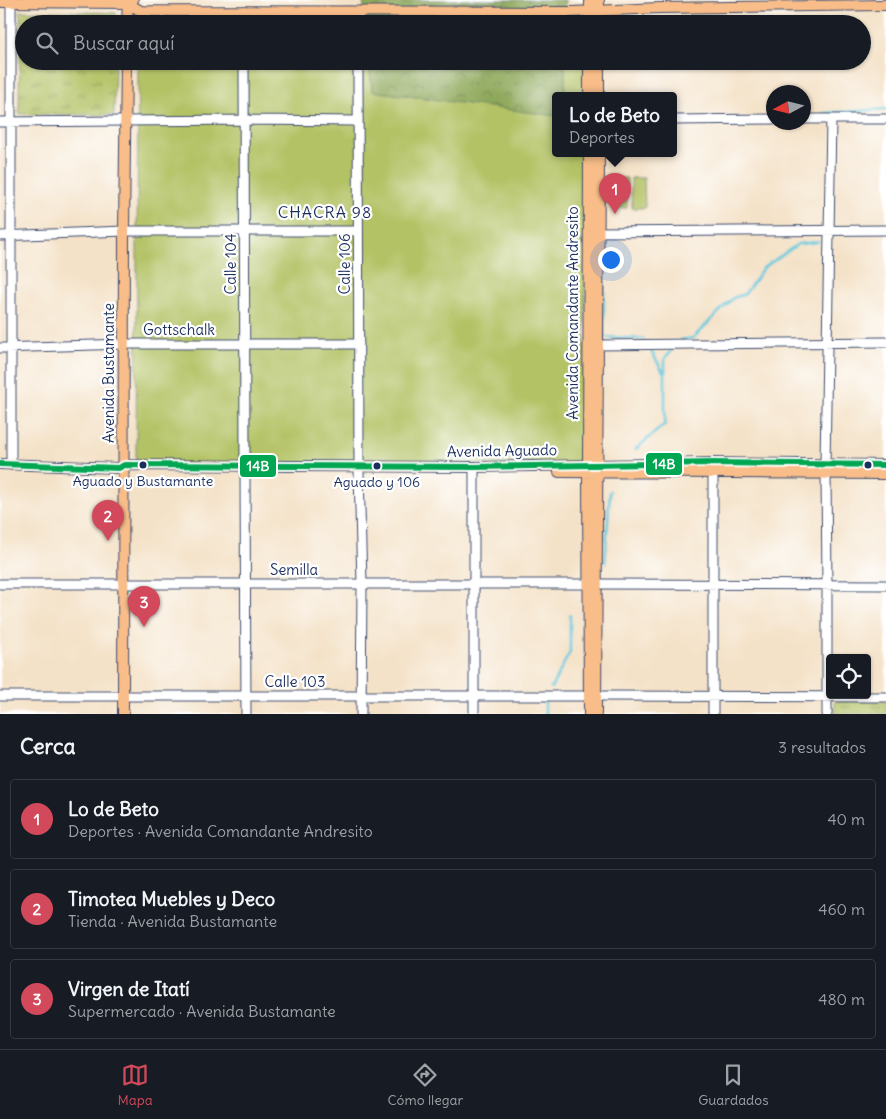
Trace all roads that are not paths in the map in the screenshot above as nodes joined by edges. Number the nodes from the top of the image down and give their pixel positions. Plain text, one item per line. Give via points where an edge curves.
1 (590, 0) edge
2 (11, 1) edge
3 (129, 1) edge
4 (0, 2) edge
5 (886, 5) edge
6 (596, 7) edge
7 (243, 11) junction
8 (358, 12) joint
9 (128, 15) edge
10 (243, 15) edge
11 (126, 70) edge
12 (244, 70) edge
13 (358, 70) edge
14 (590, 70) edge
15 (599, 70) edge
16 (589, 92) edge
17 (599, 92) edge
18 (766, 119) edge
19 (811, 119) edge
20 (831, 119) junction
21 (886, 119) edge
22 (245, 120) junction
23 (677, 120) edge
24 (126, 121) junction
25 (358, 121) junction
26 (0, 122) edge
27 (11, 122) junction
28 (589, 157) edge
29 (599, 157) edge
30 (830, 230) junction
31 (886, 230) edge
32 (124, 231) junction
33 (245, 231) junction
34 (358, 231) junction
35 (593, 232) junction
36 (0, 236) edge
37 (11, 236) junction
38 (828, 342) junction
39 (886, 342) edge
40 (124, 344) junction
41 (245, 344) junction
42 (359, 344) junction
43 (597, 344) junction
44 (0, 348) edge
45 (11, 348) junction
46 (0, 464) edge
47 (11, 464) junction
48 (886, 465) edge
49 (122, 468) junction
50 (246, 469) junction
51 (359, 469) junction
52 (592, 469) junction
53 (826, 469) junction
54 (474, 471) junction
55 (714, 473) junction
56 (886, 474) edge
57 (0, 584) edge
58 (124, 584) junction
59 (246, 584) junction
60 (362, 584) junction
61 (474, 584) junction
62 (593, 584) junction
63 (827, 584) junction
64 (714, 585) junction
65 (886, 585) edge
66 (827, 654) edge
67 (0, 696) edge
68 (124, 696) junction
69 (246, 696) junction
70 (361, 696) junction
71 (474, 696) junction
72 (593, 696) junction
73 (714, 697) junction
74 (826, 697) edge
75 (871, 697) edge
76 (886, 697) edge
77 (827, 699) edge
78 (123, 714) edge
79 (246, 714) edge
80 (361, 714) edge
81 (474, 714) edge
82 (589, 714) edge
83 (596, 714) edge
84 (713, 714) edge
85 (827, 714) edge

1 - 6 main road
2 - 3 main road
2 - 4 main road
2 - 27 street
3 - 7 main road via 141,11
3 - 9 main road
5 - 6 main road
6 - 8 main road via 572,12
7 - 8 main road
7 - 10 street
11 - 24 main road, Avenida Bustamante
12 - 22 street, Calle 104
13 - 25 street, Calle 106
14 - 16 main road
15 - 17 main road
18 - 23 street
19 - 20 street
20 - 21 street
20 - 30 street
22 - 24 street
22 - 25 street
22 - 33 street, Calle 104
24 - 27 street
24 - 32 main road, Avenida Bustamante
25 - 34 street, Calle 106
26 - 27 street
27 - 37 street
28 - 35 main road, Avenida Comandante Andresito
29 - 35 main road, Avenida Comandante Andresito
30 - 31 street
30 - 35 street
30 - 38 street
32 - 33 street
32 - 37 street
32 - 40 main road, Avenida Bustamante
33 - 34 street
33 - 41 street, Calle 104
34 - 42 street, Calle 106
35 - 43 main road, Avenida Comandante Andresito
35 - 52 main road, Avenida Comandante Andresito
36 - 37 street
37 - 45 street
38 - 39 street
38 - 43 street
38 - 53 street
40 - 41 street, Gottschalk
40 - 45 street, Gottschalk
40 - 49 main road, Avenida Bustamante
41 - 42 street, Gottschalk
41 - 50 street, Calle 104
42 - 51 street, Calle 106
43 - 52 main road, Avenida Comandante Andresito
44 - 45 street, Gottschalk
45 - 47 street
46 - 47 main road, Avenida Aguado
47 - 49 main road, Avenida Aguado
48 - 53 main road, Avenida Aguado
49 - 50 main road, Avenida Aguado
49 - 58 main road, Avenida Bustamante
50 - 51 main road, Avenida Aguado
50 - 59 street, Calle 104
51 - 52 main road, Avenida Aguado via 474,466
51 - 54 main road, Avenida Aguado
51 - 60 street, Calle 106
52 - 53 main road, Avenida Aguado via 714,463
52 - 54 main road, Avenida Aguado
52 - 55 main road, Avenida Aguado
52 - 62 main road, Avenida Comandante Andresito
53 - 55 main road, Avenida Aguado
53 - 56 main road, Avenida Aguado
53 - 63 street
54 - 61 street
55 - 64 street
57 - 58 street, Semilla
58 - 59 street, Semilla
58 - 68 main road, Avenida Bustamante
59 - 60 street, Semilla
59 - 69 street, Calle 104
60 - 61 street, Semilla
60 - 70 street, Calle 106
61 - 62 street, Semilla
61 - 71 street
62 - 64 street, Semilla
62 - 72 main road, Avenida Comandante Andresito
63 - 64 street, Semilla
63 - 65 street, Semilla
63 - 66 street
64 - 73 street
67 - 68 street, Calle 103
68 - 69 street, Calle 103
68 - 78 main road, Avenida Bustamante
69 - 70 street, Calle 103
69 - 79 street, Calle 104
70 - 71 street, Calle 103
70 - 80 street, Calle 106
71 - 72 street, Calle 103
71 - 81 street
72 - 73 street, Calle 103
72 - 82 main road, Avenida Comandante Andresito
72 - 83 main road, Avenida Comandante Andresito
73 - 74 street, Calle 103
73 - 84 street
75 - 76 street, Calle 103
77 - 85 street

